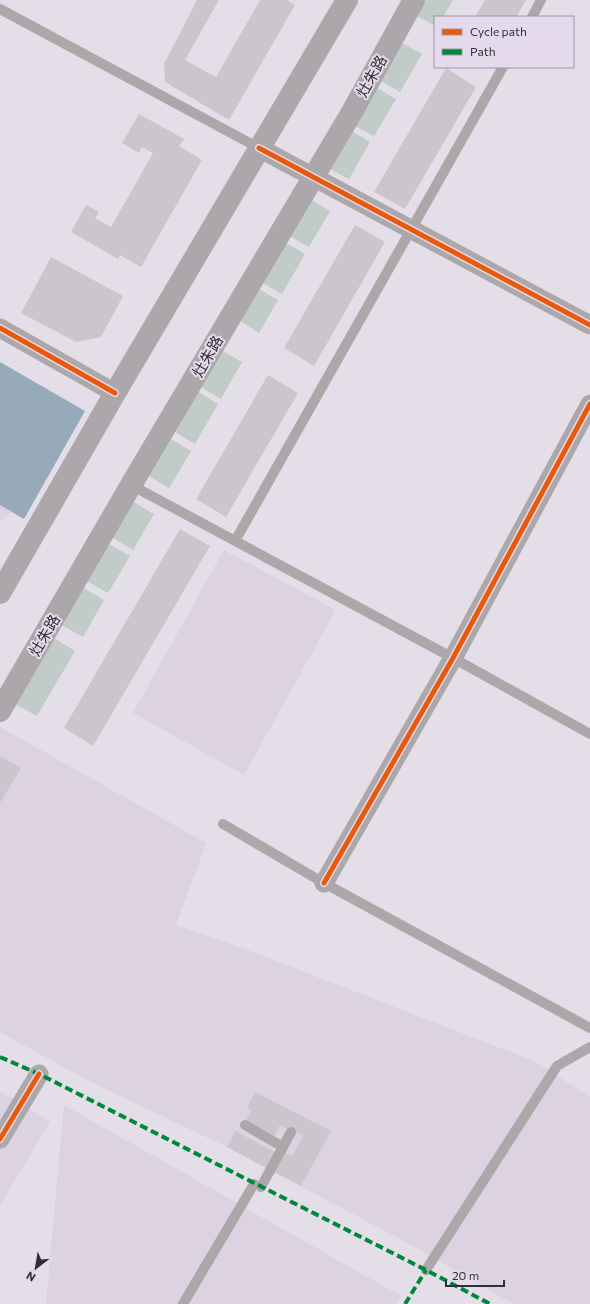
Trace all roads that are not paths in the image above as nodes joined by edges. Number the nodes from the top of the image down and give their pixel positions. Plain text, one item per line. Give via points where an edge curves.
1 (347, 0) edge
2 (414, 0) edge
3 (541, 0) edge
4 (0, 9) edge
5 (533, 16) edge
6 (502, 68) edge
7 (259, 148) junction
8 (313, 177) junction
9 (411, 230) junction
10 (590, 325) edge
11 (0, 328) edge
12 (115, 393) junction
13 (590, 404) edge
14 (131, 485) junction
15 (235, 541) junction
16 (0, 593) edge
17 (453, 658) junction
18 (0, 711) edge
19 (590, 734) edge
20 (223, 824) dead end
21 (324, 884) junction
22 (590, 1028) edge
23 (590, 1047) edge
24 (39, 1074) dead end
25 (244, 1125) dead end
26 (291, 1132) dead end
27 (0, 1139) edge
28 (283, 1147) junction
29 (426, 1270) dead end
30 (183, 1304) edge

1 - 7 main road
2 - 8 main road, 灶朱路
3 - 5 lane
4 - 7 lane
6 - 9 lane
7 - 8 street
7 - 12 main road
8 - 9 street
8 - 14 main road, 灶朱路
9 - 10 street
9 - 15 lane
11 - 12 street
12 - 16 main road
13 - 17 street
14 - 15 lane
14 - 18 main road, 灶朱路
15 - 17 lane
17 - 19 lane
17 - 21 street
20 - 21 lane
21 - 22 lane
23 - 29 lane via 557,1066
24 - 27 street
25 - 28 lane
26 - 28 lane
28 - 30 lane

